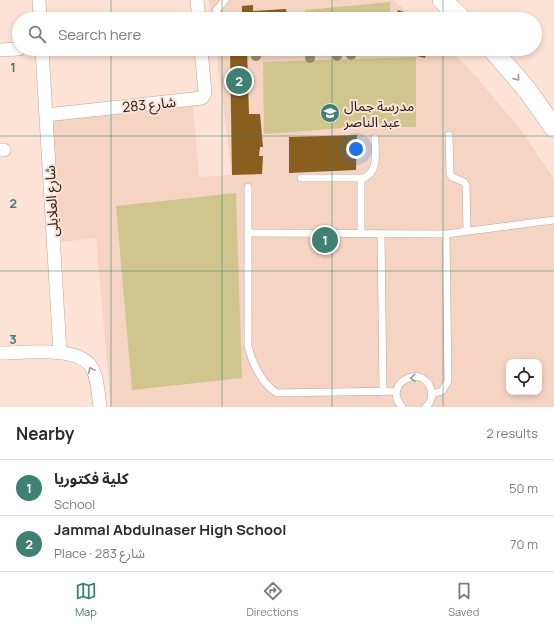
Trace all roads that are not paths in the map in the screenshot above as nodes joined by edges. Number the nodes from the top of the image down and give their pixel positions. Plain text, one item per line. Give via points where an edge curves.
1 (39, 0) edge
2 (197, 0) edge
3 (225, 0) edge
4 (442, 0) edge
5 (40, 12) edge
6 (198, 12) edge
7 (216, 12) edge
8 (455, 12) edge
9 (12, 49) edge
10 (0, 50) edge
11 (42, 56) edge
12 (202, 56) edge
13 (498, 56) edge
14 (46, 114) junction
15 (554, 128) edge
16 (449, 135) dead end
17 (376, 138) dead end
18 (302, 178) dead end
19 (361, 178) junction
20 (248, 187) dead end
21 (554, 220) edge
22 (467, 231) junction
23 (248, 233) junction
24 (361, 234) junction
25 (381, 234) junction
26 (446, 234) junction
27 (0, 353) edge
28 (60, 353) junction
29 (396, 391) junction
30 (383, 392) junction
31 (432, 394) junction
32 (100, 407) edge
33 (402, 407) edge
34 (426, 407) edge

1 - 5 street
2 - 6 street
3 - 7 lane
4 - 8 street
9 - 10 street
11 - 14 street, شارع العلايلى
12 - 14 street, شارع 283 via 205,93 202,98
13 -> 15 street via 528,91
14 - 28 street, شارع العلايلى
16 - 22 lane via 450,174 466,185
17 - 19 lane via 374,170 370,175
18 - 19 lane
19 - 24 lane
20 - 23 lane
21 - 22 lane
22 - 26 lane
23 - 24 lane
23 - 30 lane via 248,346 252,362 269,388 277,393
24 - 25 lane
25 - 26 lane
25 - 30 lane
26 - 31 lane via 448,380 442,391
27 - 28 street
32 -> 28 street via 97,382 90,366 81,357
29 - 30 lane
31 -> 29 lane via 430,385 424,379 415,376 400,383
29 - 33 lane
31 - 34 lane

